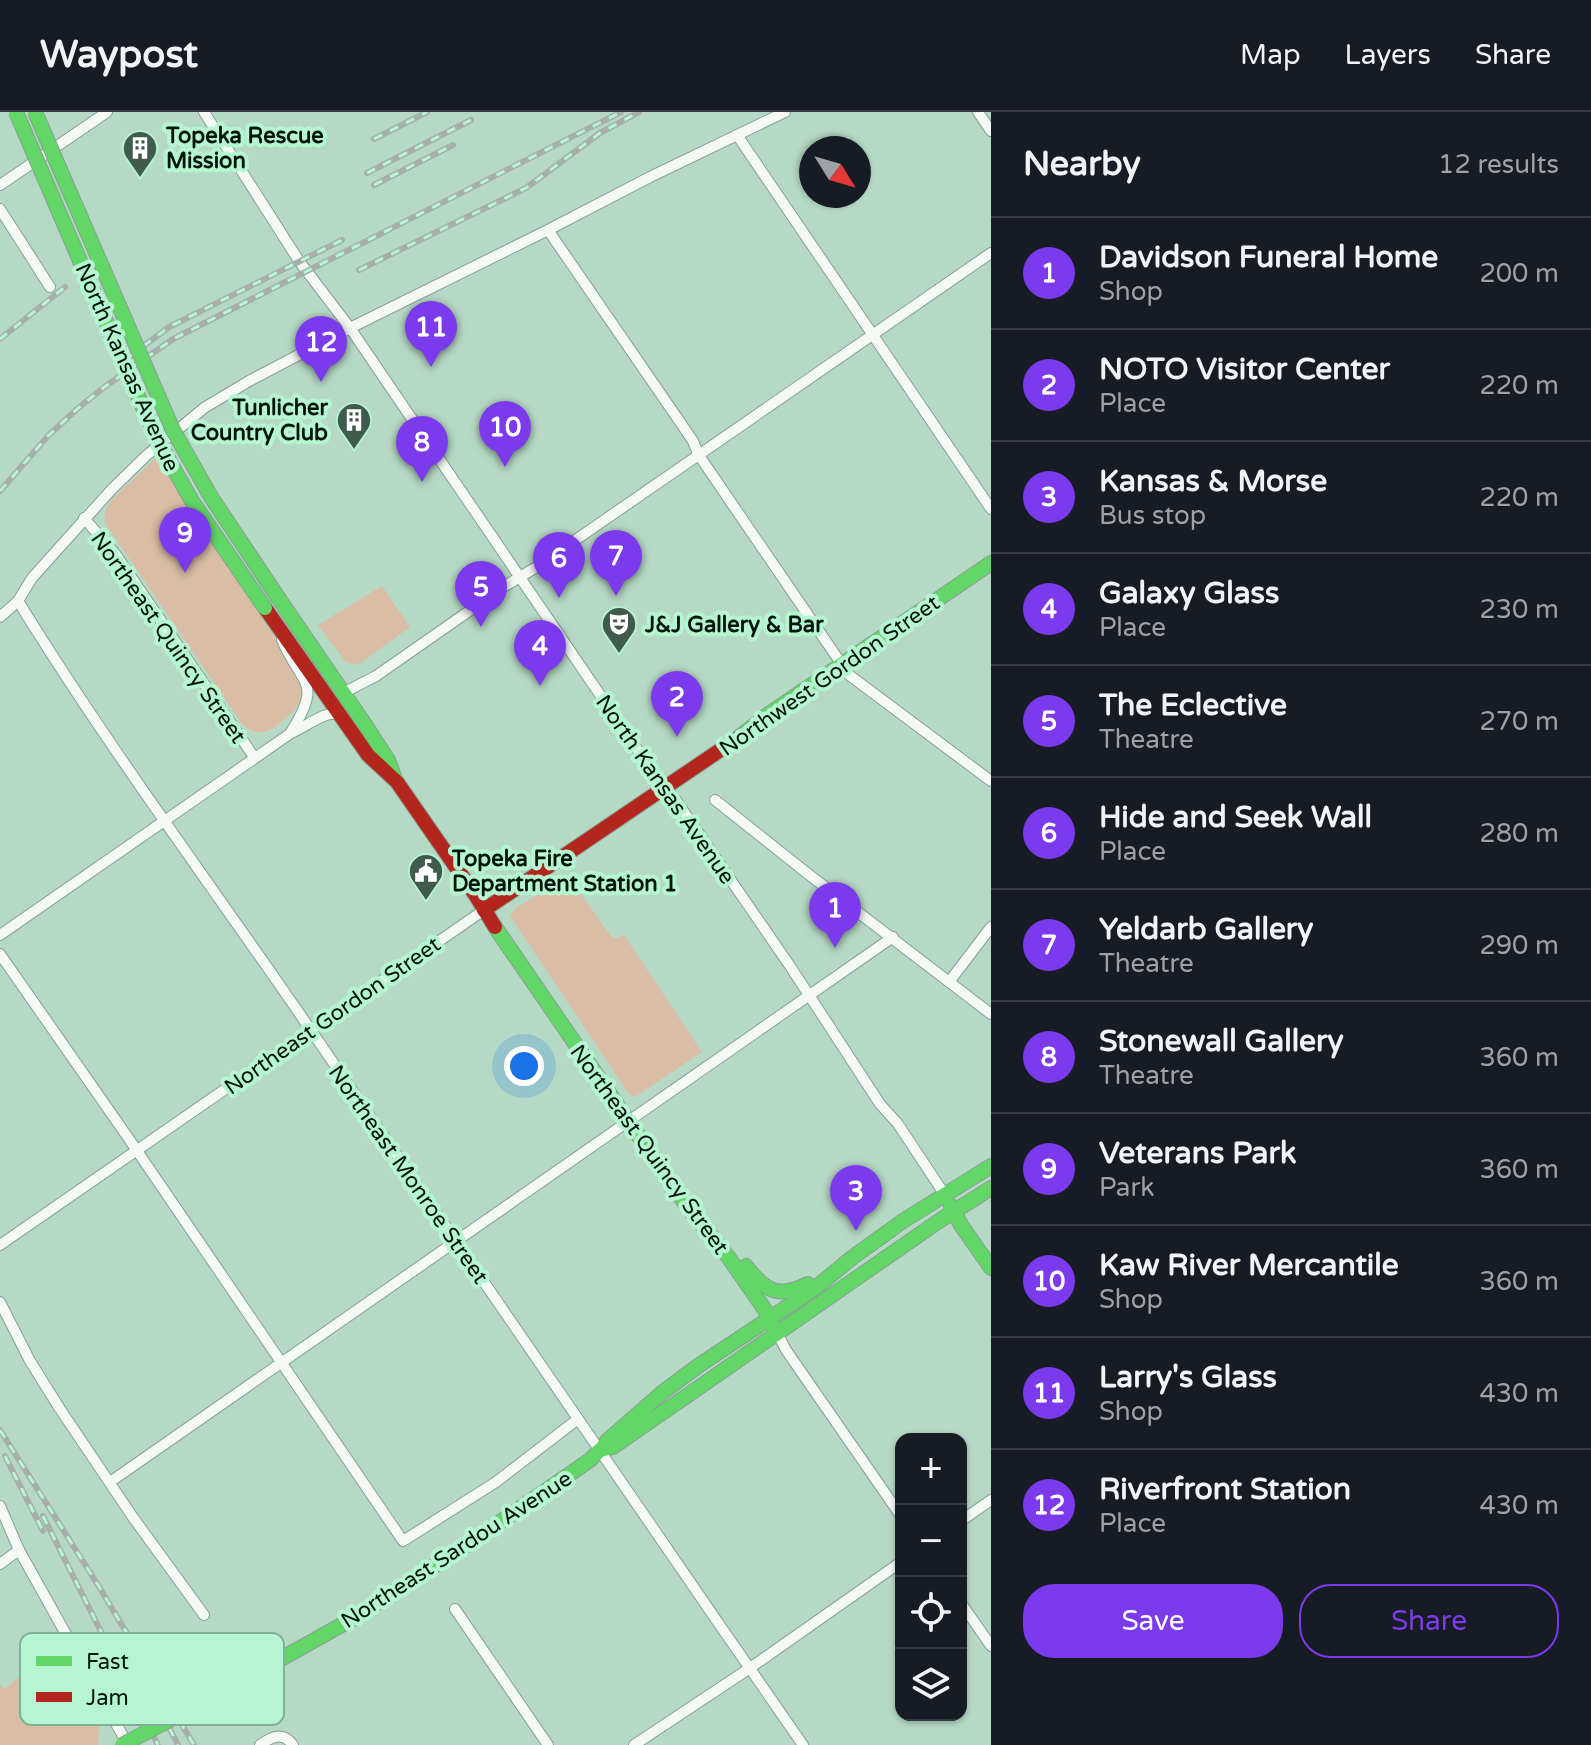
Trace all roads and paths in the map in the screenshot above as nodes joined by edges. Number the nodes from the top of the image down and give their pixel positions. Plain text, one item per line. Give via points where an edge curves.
1 (16, 112) edge
2 (35, 112) edge
3 (107, 112) edge
4 (204, 112) edge
5 (785, 112) edge
6 (978, 112) edge
7 (991, 131) edge
8 (737, 135) junction
9 (0, 185) edge
10 (0, 209) edge
11 (548, 230) junction
12 (991, 253) edge
13 (50, 287) dead end
14 (350, 328) junction
15 (872, 333) junction
16 (698, 454) junction
17 (991, 509) edge
18 (84, 518) junction
19 (991, 563) edge
20 (519, 578) junction
21 (279, 599) joint
22 (18, 601) junction
23 (268, 612) junction
24 (0, 617) edge
25 (843, 664) junction
26 (343, 693) junction
27 (340, 714) junction
28 (291, 733) junction
29 (254, 757) junction
30 (991, 781) edge
31 (397, 782) junction
32 (666, 788) junction
33 (715, 800) dead end
34 (164, 821) junction
35 (484, 910) junction
36 (991, 927) edge
37 (0, 935) edge
38 (893, 937) junction
39 (0, 954) edge
40 (949, 982) junction
41 (809, 997) junction
42 (991, 1014) edge
43 (311, 1031) junction
44 (629, 1122) junction
45 (136, 1150) junction
46 (991, 1166) edge
47 (991, 1188) edge
48 (945, 1195) junction
49 (954, 1212) junction
50 (700, 1222) junction
51 (456, 1241) junction
52 (0, 1245) edge
53 (853, 1258) junction
54 (991, 1268) edge
55 (0, 1302) edge
56 (769, 1319) junction
57 (777, 1333) junction
58 (282, 1362) junction
59 (578, 1419) junction
60 (600, 1450) junction
61 (110, 1482) junction
62 (991, 1500) edge
63 (0, 1506) edge
64 (895, 1507) edge
65 (967, 1517) edge
66 (19, 1550) junction
67 (0, 1564) edge
68 (895, 1566) edge
69 (455, 1609) dead end
70 (967, 1612) edge
71 (204, 1615) dead end
72 (64, 1633) edge
73 (991, 1646) edge
74 (284, 1657) edge
75 (750, 1668) junction
76 (114, 1725) edge
77 (162, 1725) edge
78 (125, 1745) edge
79 (260, 1745) edge
80 (293, 1745) edge
81 (548, 1745) edge
82 (634, 1745) edge
83 (803, 1745) edge

1 - 23 main road, North Kansas Avenue, bridge via 172,466
2 - 21 main road, North Kansas Avenue, bridge via 173,430
3 - 9 street
4 - 14 street, North Kansas Avenue via 299,261
5 - 8 street
6 - 7 street
8 - 11 street
8 - 15 street
10 - 13 street
11 - 14 street
11 - 16 street
12 - 15 street
14 - 18 street via 204,408
14 - 20 street, North Kansas Avenue
15 - 16 street
15 - 17 street
16 - 20 street
16 - 25 street
18 - 22 street
18 - 29 street, Northeast Quincy Street via 116,555
19 - 25 main road, Northwest Gordon Street
20 - 26 street
20 - 32 street, North Kansas Avenue
21 - 26 main road, Northeast Quincy Street
22 - 24 street
22 - 34 street, Northeast Monroe Street
23 - 27 main road, Northeast Quincy Street
23 - 28 street via 308,690 307,704
25 - 30 street via 849,675
25 - 32 main road, Northwest Gordon Street
26 - 31 main road, Northeast Quincy Street
27 - 28 street via 328,713
27 - 31 main road, Northeast Quincy Street via 368,755
28 - 29 street
29 - 34 street
31 - 35 main road, Northeast Quincy Street
32 - 35 main road, Northeast Gordon Street
32 - 41 street, North Kansas Avenue
33 - 38 street
34 - 37 street
34 - 43 street, Northeast Monroe Street
35 - 43 street, Northeast Gordon Street
35 - 44 main road, Northeast Quincy Street
36 - 40 street
38 - 40 street
38 - 41 street
39 - 45 street
40 - 42 street
41 - 44 street
41 - 48 street, North Kansas Avenue
43 - 45 street, Northeast Gordon Street
43 - 51 street, Northeast Monroe Street
44 - 50 main road, Northeast Quincy Street
44 - 51 street
45 - 52 street, Northeast Gordon Street
45 - 58 street
46 - 48 main road
47 - 49 main road, Northeast Sardou Avenue
48 - 49 main road, North Kansas Avenue
48 - 53 main road
49 - 54 main road, North Kansas Avenue
49 - 57 main road, Northeast Sardou Avenue
50 - 53 main road via 727,1242 755,1279 777,1293 794,1292
50 - 56 main road, Northeast Quincy Street
51 - 58 street
51 - 59 street, Northeast Monroe Street
53 - 56 main road
55 - 61 street via 34,1368
56 - 57 main road, Northeast Quincy Street
56 - 60 main road via 679,1380
57 - 60 main road, Northeast Sardou Avenue via 613,1447
57 - 64 street, Northeast Quincy Street
58 - 59 street via 403,1541 496,1482
58 - 61 street
59 - 60 street, Northeast Monroe Street
60 - 74 main road, Northeast Sardou Avenue, bridge via 391,1595
60 - 75 street, Northeast Monroe Street
61 - 71 street
62 - 65 street
63 - 66 street
66 - 67 street
66 - 72 street
68 - 75 street
69 - 81 street
70 - 73 street
75 - 82 street
75 - 83 street, Northeast Monroe Street
76 - 78 street
77 - 78 main road, Northeast Sardou Avenue, bridge
79 - 80 street via 277,1736

